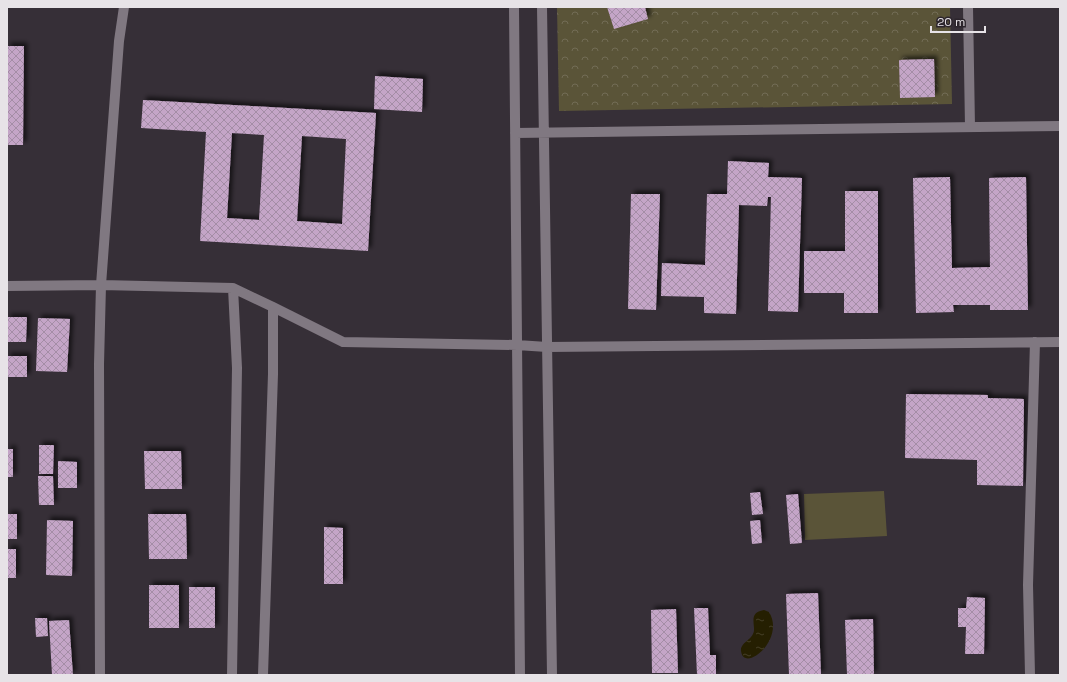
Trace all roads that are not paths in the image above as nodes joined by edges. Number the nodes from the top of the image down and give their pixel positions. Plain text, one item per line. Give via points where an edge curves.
1 (124, 7) edge
2 (514, 7) edge
3 (542, 7) edge
4 (968, 7) edge
5 (1060, 126) edge
6 (970, 127) junction
7 (544, 133) junction
8 (515, 134) junction
9 (101, 285) junction
10 (7, 286) edge
11 (233, 288) junction
12 (273, 307) junction
13 (1035, 342) junction
14 (1060, 342) edge
15 (517, 345) junction
16 (547, 347) junction
17 (100, 675) edge
18 (232, 675) edge
19 (263, 675) edge
20 (520, 675) edge
21 (552, 675) edge
22 (1030, 675) edge

1 - 9 street via 119,41
2 - 8 street
3 - 7 street
4 - 6 street
5 - 6 street
6 - 7 street
7 - 8 street
7 - 16 street
8 - 15 street
9 - 10 street
9 - 11 street
9 - 17 street
11 - 12 street
11 - 18 street via 237,368
12 - 15 street via 343,342
12 - 19 street
13 - 14 street
13 - 16 street
13 - 22 street via 1028,585
15 - 16 street
15 - 20 street
16 - 21 street

